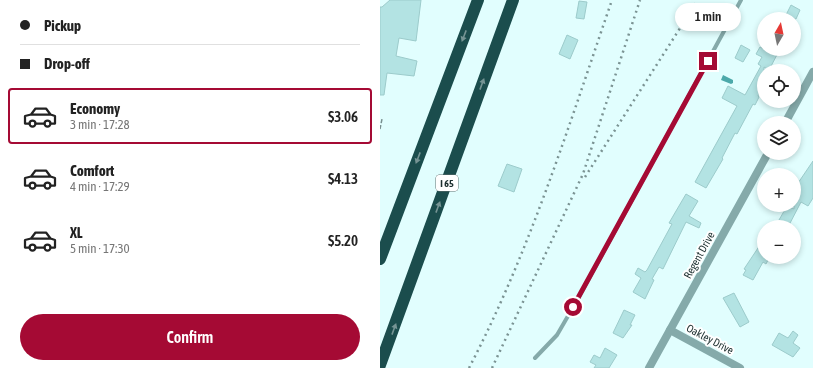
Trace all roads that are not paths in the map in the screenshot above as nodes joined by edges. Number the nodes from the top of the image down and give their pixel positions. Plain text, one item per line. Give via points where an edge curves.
1 (478, 0) edge
2 (513, 0) edge
3 (741, 0) edge
4 (813, 72) edge
5 (789, 116) edge
6 (764, 160) edge
7 (380, 259) edge
8 (670, 330) junction
9 (535, 358) dead end
10 (380, 365) edge
11 (648, 368) edge
12 (740, 368) edge

1 -> 7 highway
10 -> 2 highway, I 65
3 - 9 lane via 579,297 557,335
4 - 5 street
6 - 8 street, Regent Drive
8 - 11 street, Regent Drive
8 - 12 street, Oakley Drive

